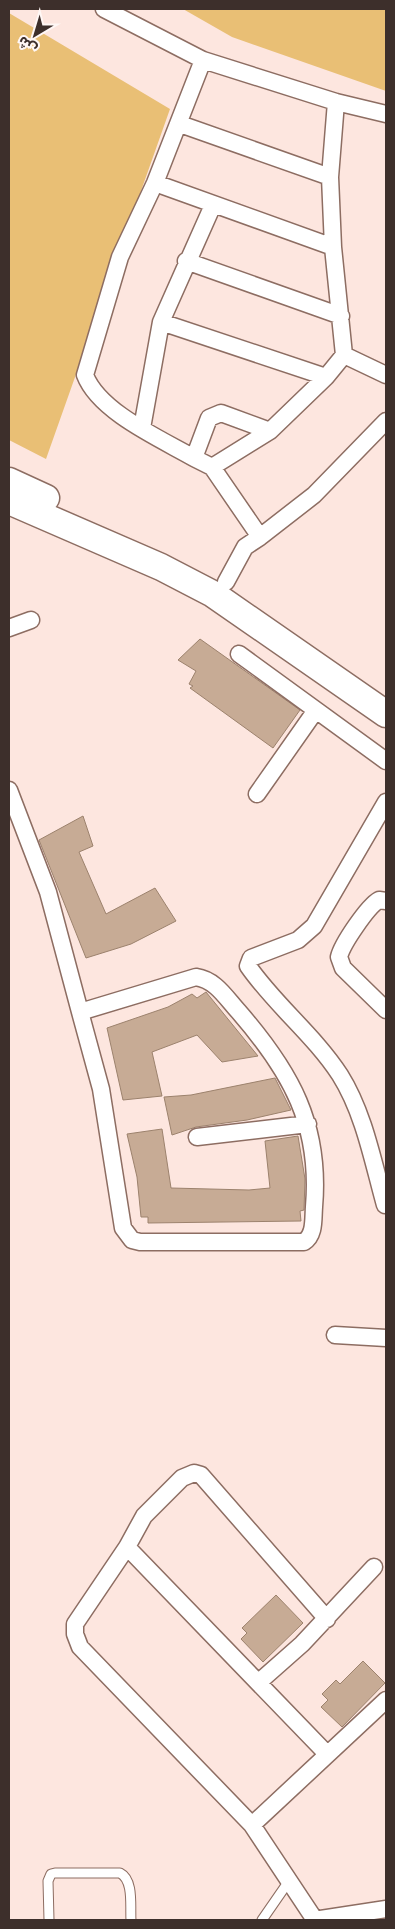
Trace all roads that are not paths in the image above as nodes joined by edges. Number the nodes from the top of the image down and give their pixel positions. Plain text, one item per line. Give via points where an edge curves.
1 (104, 9) edge
2 (203, 60) junction
3 (336, 102) junction
4 (386, 114) edge
5 (180, 124) junction
6 (330, 177) junction
7 (155, 183) junction
8 (213, 205) junction
9 (332, 247) junction
10 (186, 262) junction
11 (341, 316) junction
12 (161, 322) junction
13 (344, 355) junction
14 (386, 375) edge
15 (326, 378) junction
16 (386, 421) edge
17 (142, 428) junction
18 (270, 431) junction
19 (194, 458) junction
20 (212, 467) junction
21 (9, 481) edge
22 (9, 501) edge
23 (260, 538) junction
24 (226, 582) junction
25 (31, 620) dead end
26 (9, 628) edge
27 (239, 654) dead end
28 (386, 692) edge
29 (316, 710) junction
30 (386, 714) edge
31 (386, 761) edge
32 (9, 790) edge
33 (257, 794) dead end
34 (386, 802) edge
35 (386, 900) edge
36 (386, 1010) edge
37 (80, 1012) junction
38 (308, 1124) junction
39 (197, 1137) dead end
40 (385, 1205) edge
41 (335, 1335) dead end
42 (386, 1338) edge
43 (127, 1547) junction
44 (374, 1567) dead end
45 (327, 1619) junction
46 (259, 1682) junction
47 (386, 1700) edge
48 (327, 1754) junction
49 (252, 1825) junction
50 (289, 1881) junction
51 (386, 1909) edge
52 (49, 1920) edge
53 (131, 1920) edge
54 (262, 1920) edge
55 (314, 1920) edge

1 - 2 street
2 - 3 street
2 - 5 street
3 - 4 street
3 - 6 street
5 - 6 street
5 - 7 street
6 - 9 street
7 - 8 street
7 - 17 street via 120,257 85,375 89,387 105,404
8 - 9 street
8 - 10 street
9 - 11 street
10 - 11 street
10 - 12 street
11 - 13 street
12 - 15 street
12 - 17 street
13 - 14 street
13 - 15 street
15 - 18 street
16 - 23 street via 314,495
17 - 19 street
18 - 19 street via 221,413 215,414 209,418
18 - 20 street
19 - 20 street
20 - 23 street
21 - 24 main road via 166,551
22 - 30 main road via 161,567 213,594
23 - 24 street via 245,547
24 - 28 main road
25 - 26 street
27 - 29 street
29 - 31 street
29 - 33 street
32 - 37 street via 48,892
34 - 40 street via 314,926 298,940 251,958 248,966 320,1048 352,1095
35 - 36 street via 379,900 371,906 339,957 343,968
37 - 38 street via 188,978 210,981 277,1058
37 - 38 street via 101,1089 122,1228 132,1240 296,1243 307,1240 312,1233 314,1202
38 - 39 street
41 - 42 street
43 - 45 street via 144,1516 182,1478 194,1473 201,1475
43 - 46 street
43 - 49 street via 75,1624 80,1648
44 - 45 street
45 - 46 street
46 - 48 street
47 - 48 street
48 - 49 street
49 - 50 street
50 - 54 lane
50 - 55 street
51 - 55 street
52 - 53 lane via 48,1881 55,1873 120,1873 125,1876 129,1884

